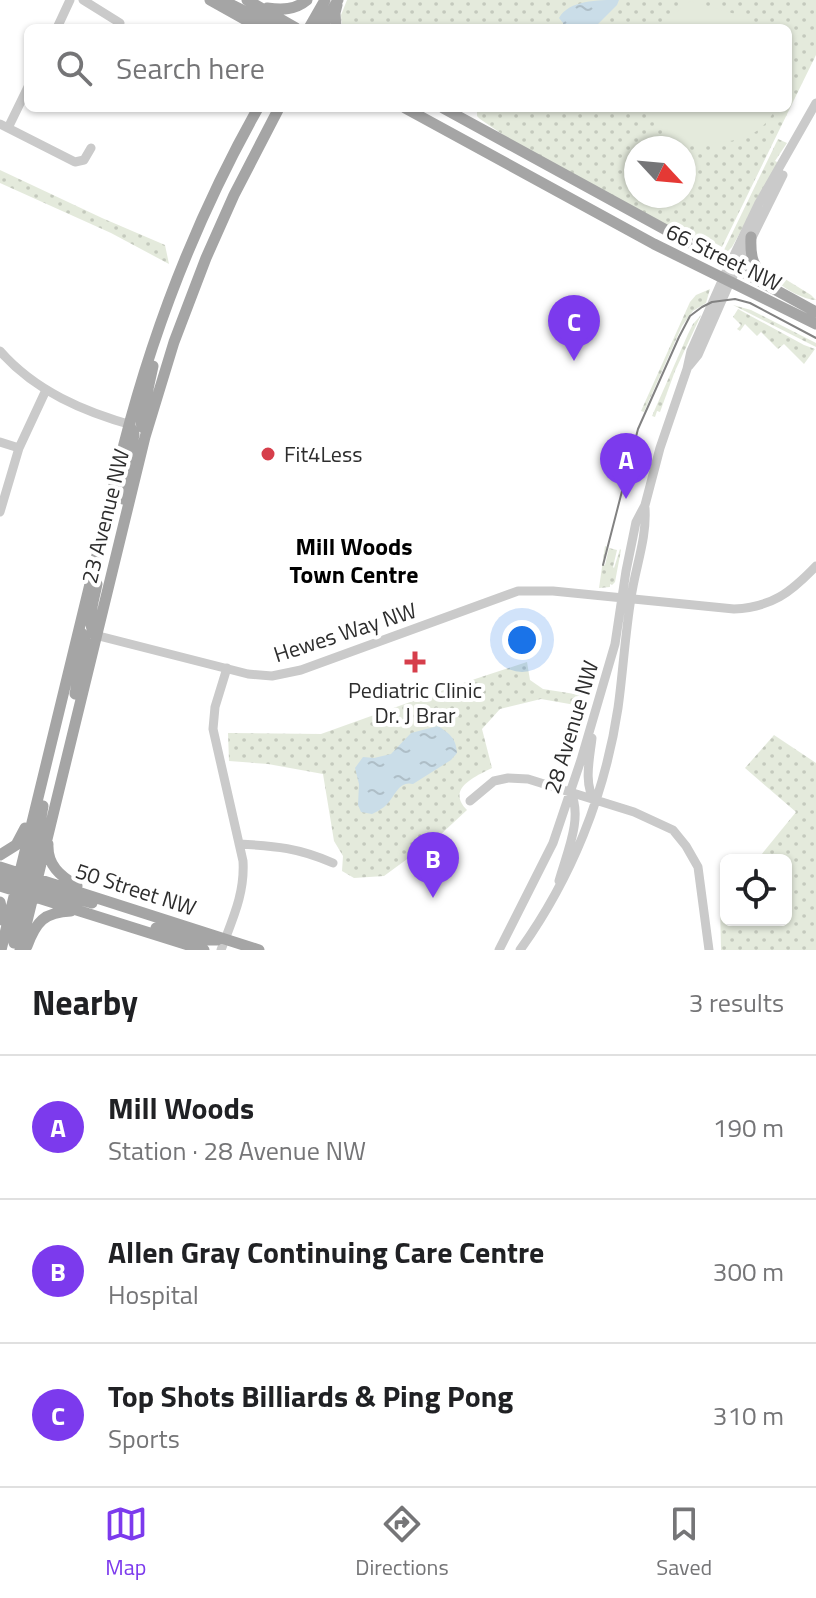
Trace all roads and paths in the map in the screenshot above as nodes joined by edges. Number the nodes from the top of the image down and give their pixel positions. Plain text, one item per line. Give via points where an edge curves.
1 (70, 0) edge
2 (83, 0) edge
3 (210, 0) edge
4 (222, 0) edge
5 (307, 0) edge
6 (316, 0) edge
7 (325, 0) edge
8 (338, 0) edge
9 (253, 3) edge
10 (120, 23) dead end
11 (59, 24) edge
12 (250, 24) edge
13 (270, 24) edge
14 (292, 24) edge
15 (301, 24) edge
16 (311, 24) edge
17 (323, 24) edge
18 (336, 24) edge
19 (24, 94) edge
20 (816, 105) edge
21 (256, 112) edge
22 (269, 112) edge
23 (277, 112) edge
24 (412, 112) edge
25 (450, 112) edge
26 (4, 126) edge
27 (91, 148) dead end
28 (234, 195) junction
29 (751, 237) junction
30 (729, 274) junction
31 (777, 290) junction
32 (812, 310) edge
33 (816, 324) edge
34 (160, 326) junction
35 (0, 351) edge
36 (46, 390) junction
37 (129, 425) junction
38 (147, 430) junction
39 (0, 442) edge
40 (19, 448) junction
41 (0, 512) edge
42 (101, 539) junction
43 (118, 548) junction
44 (816, 566) edge
45 (627, 598) junction
46 (79, 630) junction
47 (96, 637) junction
48 (227, 668) junction
49 (594, 716) junction
50 (73, 728) junction
51 (48, 754) junction
52 (570, 792) junction
53 (470, 801) dead end
54 (595, 801) junction
55 (35, 810) junction
56 (49, 828) junction
57 (239, 844) junction
58 (0, 855) edge
59 (333, 863) dead end
60 (0, 867) edge
61 (0, 876) edge
62 (26, 885) junction
63 (0, 886) edge
64 (87, 894) junction
65 (553, 901) junction
66 (0, 902) edge
67 (80, 911) junction
68 (152, 915) junction
69 (112, 921) junction
70 (6, 930) junction
71 (224, 944) edge
72 (1, 950) edge
73 (13, 950) edge
74 (23, 950) edge
75 (204, 950) edge
76 (259, 950) edge
77 (499, 950) edge
78 (520, 950) edge
79 (709, 950) edge

1 - 11 street
2 - 10 street
3 - 12 main road
4 - 13 main road
5 - 9 main road via 286,9
6 - 15 main road
7 - 16 main road
8 - 17 main road
8 - 18 main road
9 - 14 main road
19 - 26 street
20 - 29 street, 28 Avenue NW
20 - 30 street, 28 Avenue NW via 759,203
21 - 34 main road, 23 Avenue NW via 207,208
22 - 28 main road
23 - 28 main road, 23 Avenue NW
24 - 30 main road via 606,218
25 - 30 main road, 66 Street NW
26 - 27 street via 75,162 84,160
28 - 38 main road, 23 Avenue NW via 189,300
29 - 30 street, 28 Avenue NW
29 - 31 main road via 751,259
30 - 31 main road, 66 Street NW
30 - 32 main road
30 - 33 main road, 66 Street NW
30 - 45 street, 28 Avenue NW via 691,351 660,448
31 - 32 main road, 66 Street NW
34 - 37 main road, 23 Avenue NW
34 - 38 main road via 141,421
35 - 36 street
36 - 37 street
36 - 40 street
37 - 38 street
37 - 42 main road, 23 Avenue NW
37 - 43 main road via 134,434
38 - 43 main road, 23 Avenue NW
39 - 40 street
40 - 41 street
42 - 46 main road, 23 Avenue NW
42 - 47 main road via 90,624
43 - 47 main road, 23 Avenue NW
44 - 45 street, Hewes Way NW via 782,597 754,608
45 - 48 street, Hewes Way NW via 518,591 289,673 259,676
45 - 49 street, 28 Avenue NW
45 - 54 street, 28 Avenue NW via 618,709
46 - 47 street, Hewes Way NW
46 - 50 main road via 85,641
46 - 51 main road, 23 Avenue NW
47 - 48 street, Hewes Way NW
47 - 50 main road, 23 Avenue NW
48 - 57 street via 213,729
49 - 52 street, 28 Avenue NW
49 - 54 street via 589,786
50 - 56 main road, 23 Avenue NW
51 - 55 main road, 23 Avenue NW
51 - 62 main road via 49,773
52 - 53 street via 508,778 494,781
52 - 54 street
52 - 65 street via 577,815
52 - 77 street, 28 Avenue NW via 553,843
54 - 65 street, 28 Avenue NW
54 - 79 street via 655,821 673,830 686,846 698,867
55 - 58 main road via 16,845
55 - 62 main road, 23 Avenue NW
56 - 62 main road, 23 Avenue NW
56 - 64 main road via 52,865
57 - 59 street via 279,846
57 - 71 street via 242,892
60 - 62 main road, 50 Street NW
61 - 62 main road
62 - 63 main road, 50 Street NW
62 - 64 main road, 50 Street NW
62 - 67 main road, 50 Street NW
62 - 68 main road
62 - 70 main road, 23 Avenue NW
62 - 73 main road
62 - 74 main road, 23 Avenue NW
64 - 68 main road, 50 Street NW
65 - 78 street, 28 Avenue NW
66 - 70 main road
67 - 69 main road, 50 Street NW
67 - 74 main road via 44,917
68 - 71 main road, 50 Street NW
69 - 71 main road
69 - 75 main road, 50 Street NW
70 - 72 main road, 23 Avenue NW
71 - 76 main road, 50 Street NW

